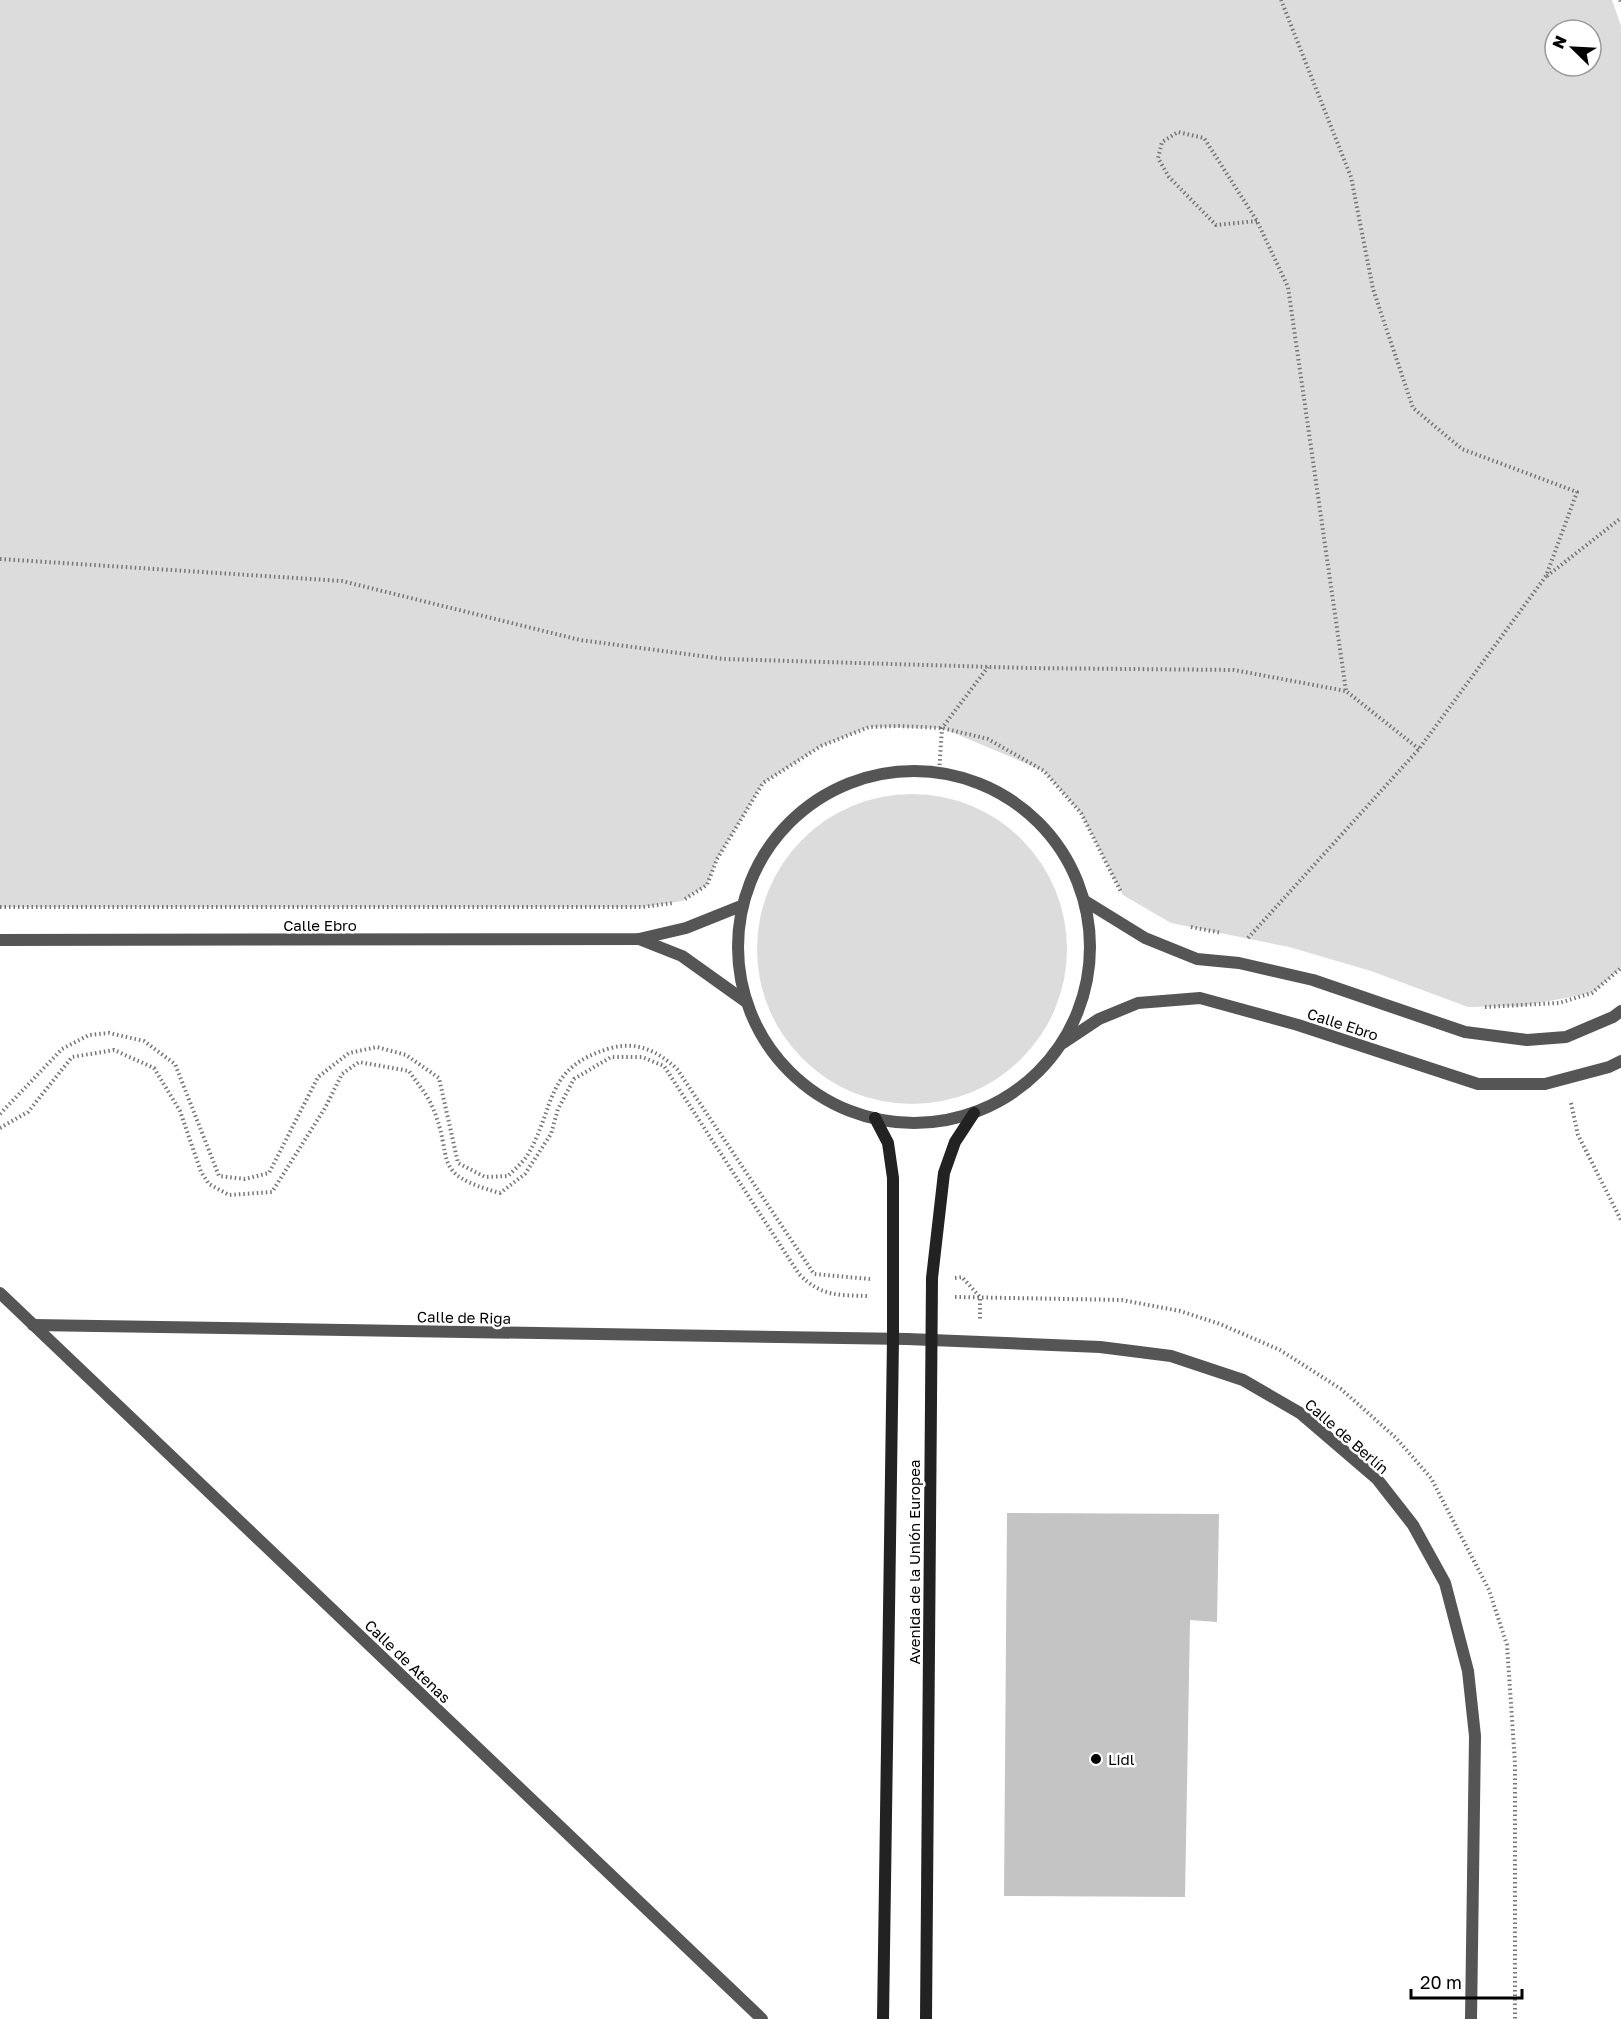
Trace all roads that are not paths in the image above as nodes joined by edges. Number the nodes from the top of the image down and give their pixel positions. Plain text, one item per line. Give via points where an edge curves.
1 (1085, 902) junction
2 (741, 906) junction
3 (639, 939) junction
4 (0, 940) edge
5 (745, 1001) junction
6 (1621, 1011) edge
7 (1062, 1043) junction
8 (1621, 1061) edge
9 (974, 1113) junction
10 (875, 1118) junction
11 (0, 1293) edge
12 (33, 1324) junction
13 (893, 1339) junction
14 (930, 1341) junction
15 (762, 2019) edge
16 (883, 2019) edge
17 (926, 2019) edge
18 (1471, 2019) edge

1 - 2 street via 1061,848 1021,805 969,778 911,769 854,780 803,809 764,852
1 - 6 street, Calle Ebro via 1145,938 1197,959 1239,963 1313,980 1465,1032 1527,1040 1566,1036
1 - 7 street via 1090,950 1082,999
2 - 3 street, Calle Ebro via 686,928
2 - 5 street via 737,948
3 - 4 street, Calle Ebro
3 - 5 street, Calle Ebro via 682,956
5 - 10 street via 771,1051 811,1091 861,1116
7 - 8 street, Calle Ebro via 1099,1019 1138,1003 1200,998 1298,1025 1478,1084 1545,1084
7 - 9 street via 1023,1086
9 - 10 street via 918,1124
9 - 14 street, Avenida de la Unión Europea via 955,1142 944,1173 932,1278
10 - 13 street, Avenida de la Unión Europea via 888,1143 893,1178
11 - 12 street, Calle de Atenas
12 - 13 street, Calle de Riga
12 - 15 street, Calle de Atenas
13 - 14 street, Calle de Berlín
13 - 16 street, Avenida de la Unión Europea
14 - 17 street, Avenida de la Unión Europea
14 - 18 street, Calle de Berlín via 1100,1347 1171,1356 1244,1380 1300,1413 1377,1479 1413,1525 1445,1583 1468,1671 1475,1736

